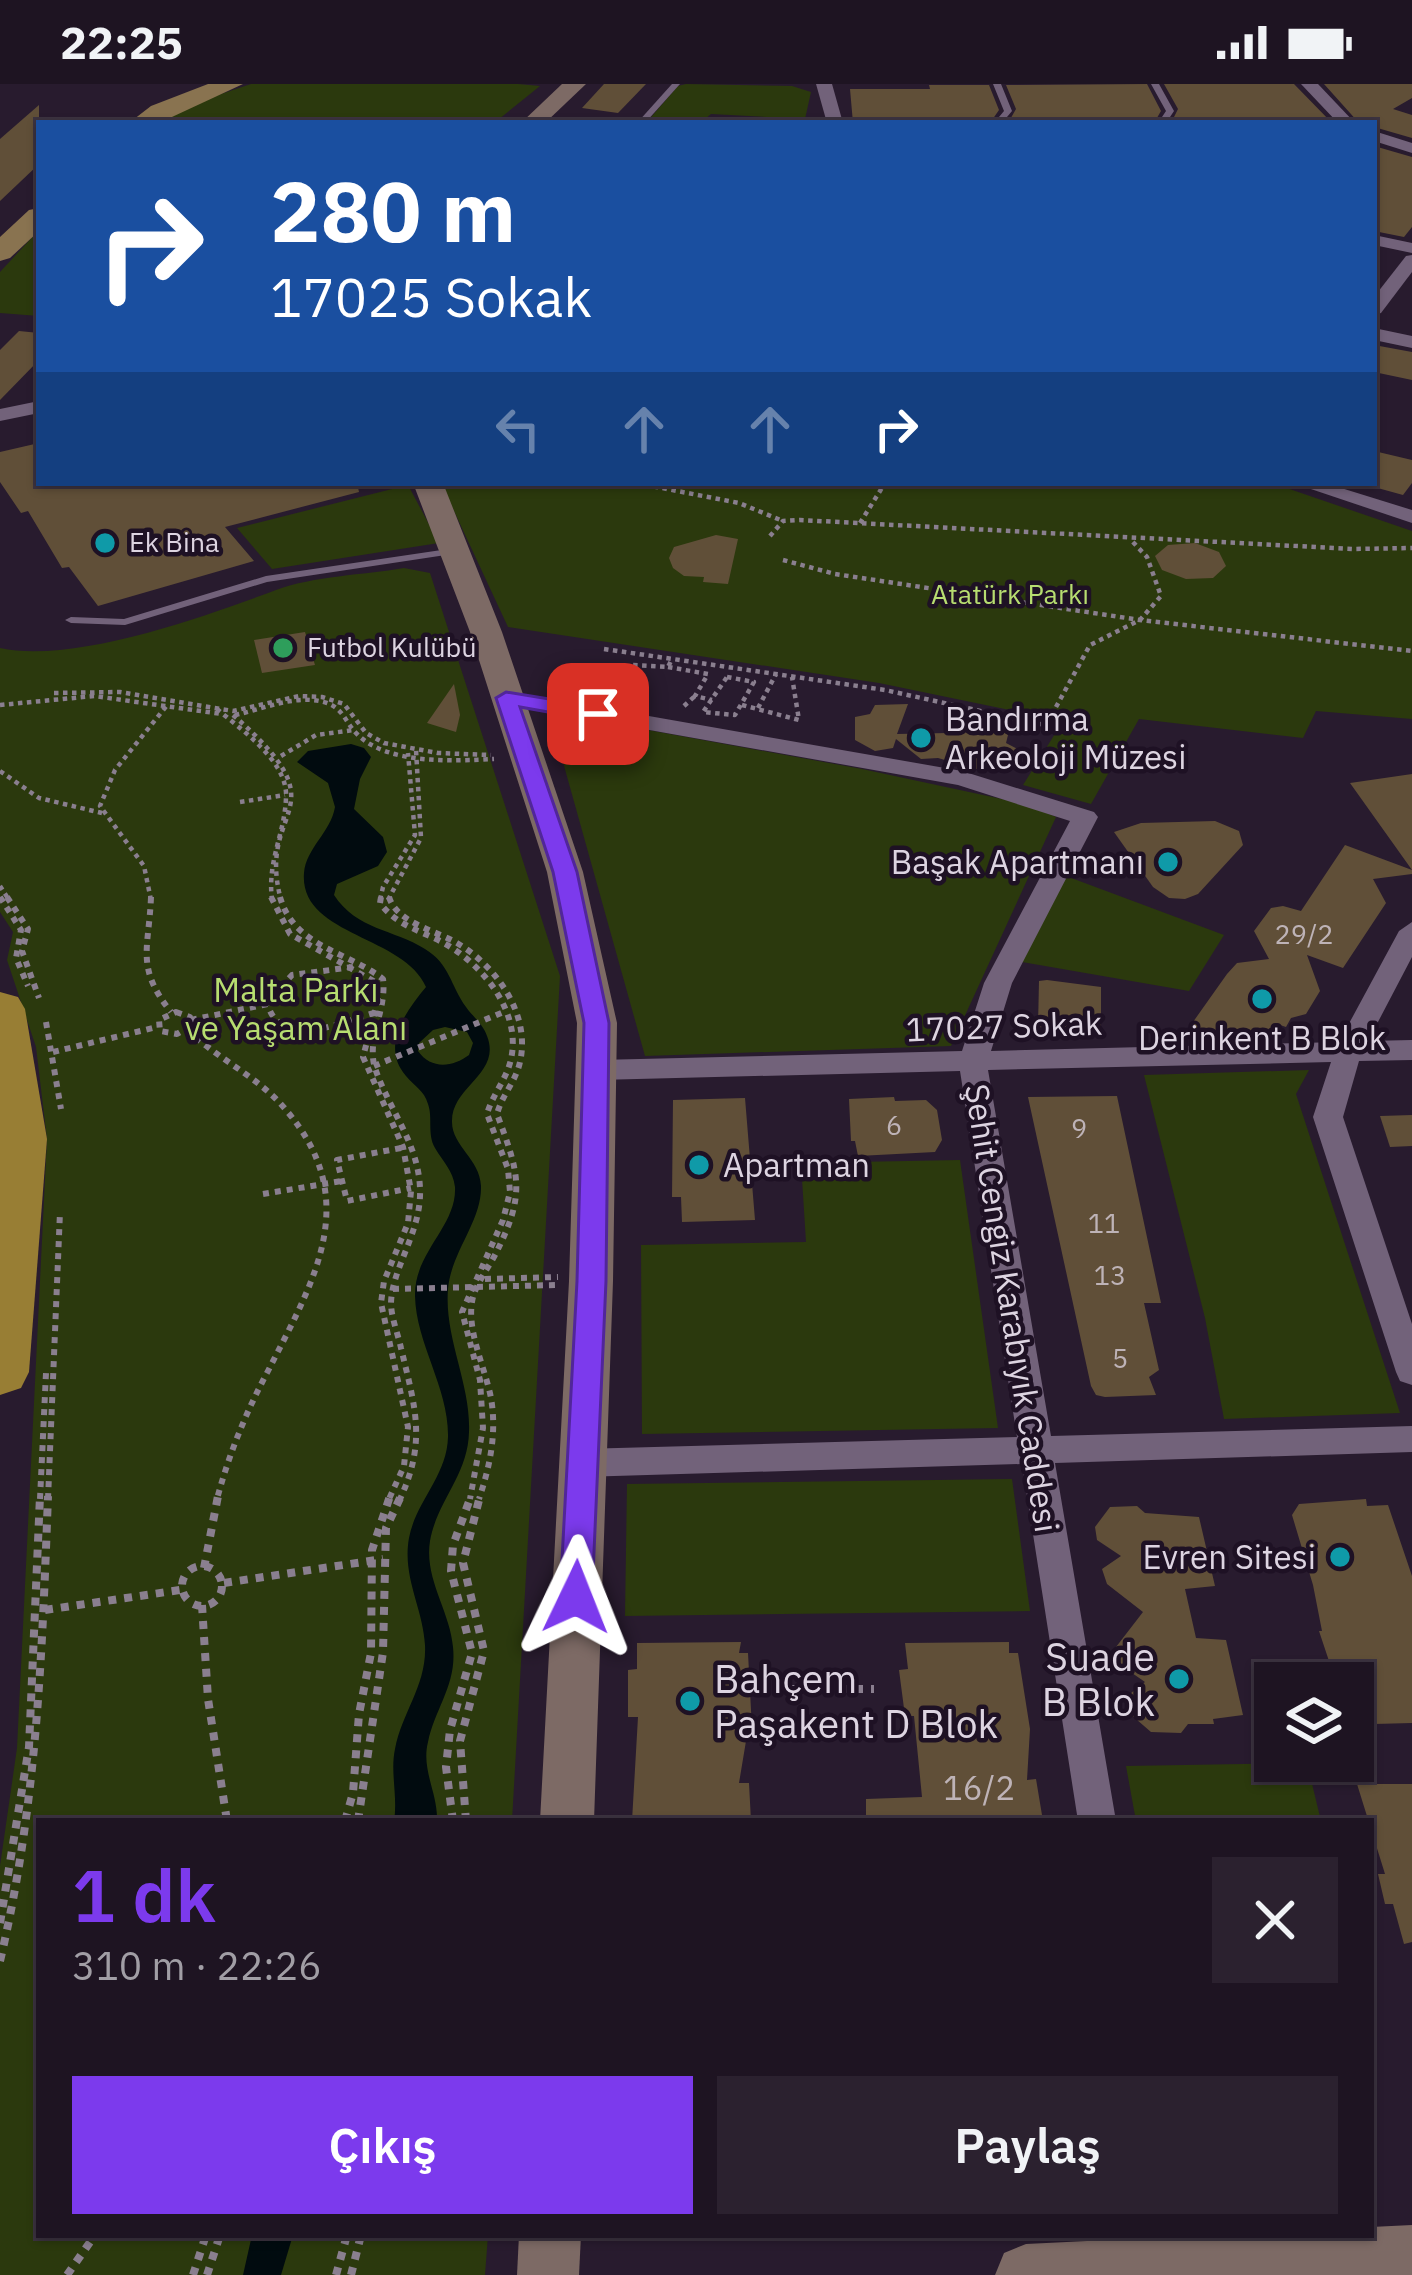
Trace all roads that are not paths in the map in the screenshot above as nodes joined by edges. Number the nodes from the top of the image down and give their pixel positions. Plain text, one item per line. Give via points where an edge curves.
1 (188, 84) edge
2 (231, 84) edge
3 (574, 84) edge
4 (676, 84) edge
5 (824, 84) edge
6 (997, 84) edge
7 (1155, 84) edge
8 (1309, 84) edge
9 (117, 120) edge
10 (146, 120) edge
11 (535, 120) edge
12 (644, 120) edge
13 (834, 120) edge
14 (1000, 120) edge
15 (1164, 120) edge
16 (1345, 120) edge
17 (1377, 137) edge
18 (1412, 148) edge
19 (36, 192) edge
20 (36, 219) edge
21 (0, 224) edge
22 (1377, 241) edge
23 (1412, 248) edge
24 (0, 252) edge
25 (1412, 260) edge
26 (1377, 305) edge
27 (1377, 335) edge
28 (1412, 343) edge
29 (36, 408) edge
30 (0, 415) edge
31 (429, 486) edge
32 (1313, 486) edge
33 (1412, 517) edge
34 (457, 551) junction
35 (71, 620) dead end
36 (506, 698) junction
37 (1412, 931) edge
38 (24, 1012) edge
39 (1412, 1051) edge
40 (1348, 1052) junction
41 (973, 1064) junction
42 (598, 1070) junction
43 (0, 1372) edge
44 (1412, 1372) edge
45 (1412, 1438) edge
46 (1034, 1452) junction
47 (581, 1463) junction
48 (567, 1818) edge
49 (1095, 1818) edge
50 (550, 2238) edge
51 (1412, 2256) edge
52 (1171, 2259) edge
53 (548, 2275) edge
54 (1026, 2275) edge

1 - 9 main road
2 - 10 main road
3 - 11 street
4 - 12 lane
5 - 13 street
6 - 14 lane via 1008,111
7 - 15 lane via 1169,111
8 - 16 street
17 - 18 street
19 - 21 main road
20 - 24 main road
22 - 23 street
25 - 26 street
27 - 28 street
29 - 30 street
31 - 34 street
32 - 33 street
34 - 35 lane via 266,579 124,622
34 - 36 street
36 - 41 street, Şehit Cengiz Karabıyık Caddesi via 962,778 1085,817 998,982
36 - 42 street via 580,928
37 - 40 street
38 - 43 highway
39 - 40 street, 17027 Sokak
40 - 41 street, 17027 Sokak
40 - 44 street via 1328,1117
41 - 42 street, 17027 Sokak
41 - 46 street, Şehit Cengiz Karabıyık Caddesi
42 - 47 street
45 - 46 street
46 - 47 street
46 - 49 street, Şehit Cengiz Karabıyık Caddesi
47 - 48 street
50 - 53 street
51 - 52 street
52 - 54 street

